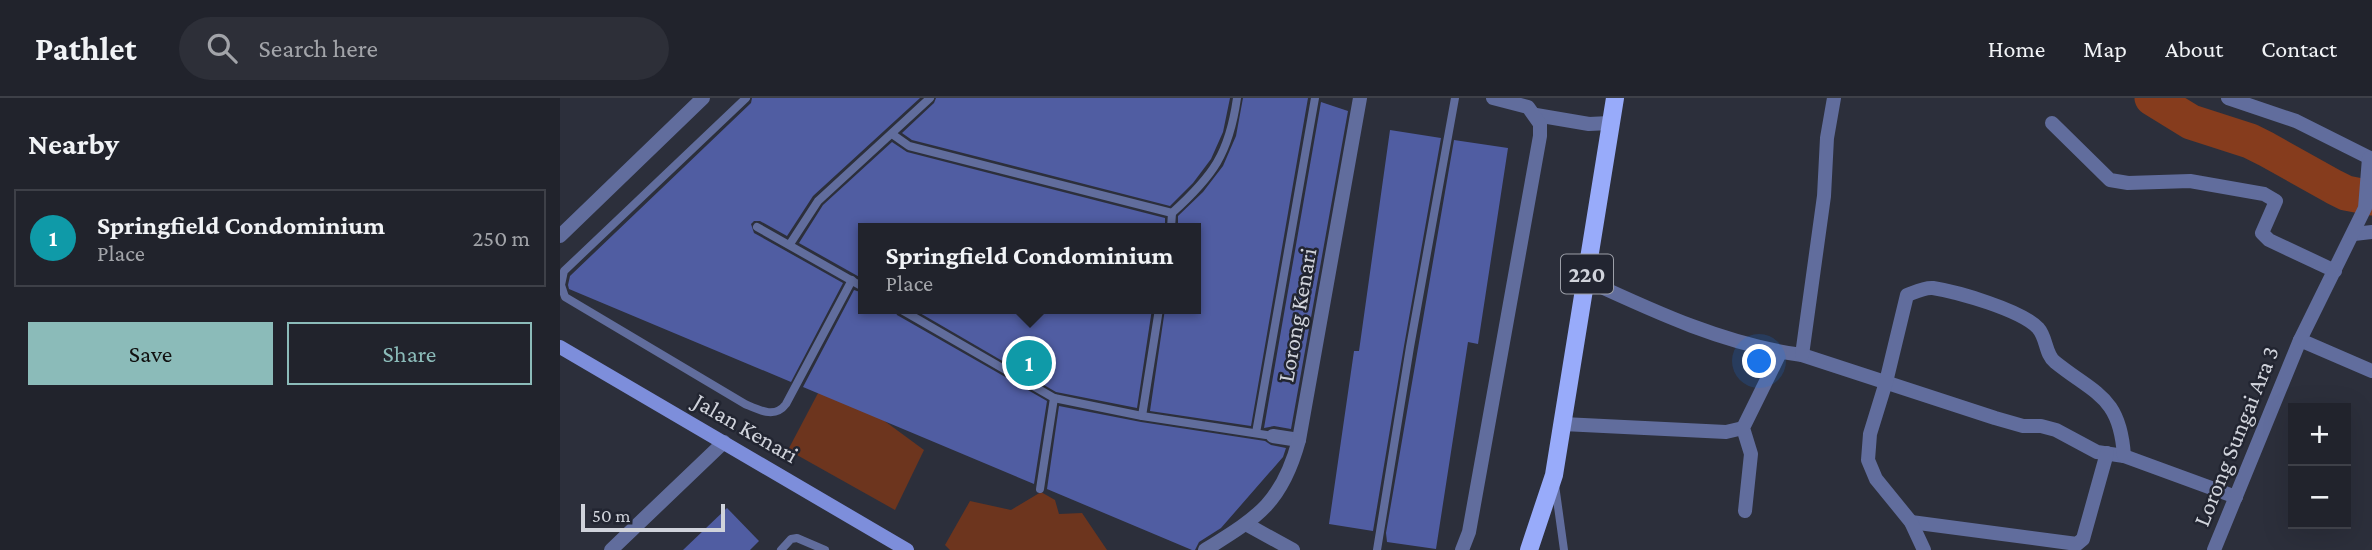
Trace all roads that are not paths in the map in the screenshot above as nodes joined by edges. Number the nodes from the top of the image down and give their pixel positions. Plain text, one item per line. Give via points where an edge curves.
1 (703, 98) edge
2 (746, 98) edge
3 (930, 98) edge
4 (1237, 98) edge
5 (1315, 98) edge
6 (1360, 98) edge
7 (1455, 98) edge
8 (1493, 98) edge
9 (1615, 98) edge
10 (1835, 98) edge
11 (2228, 98) edge
12 (1536, 115) junction
13 (1610, 123) junction
14 (2052, 123) dead end
15 (892, 134) junction
16 (2370, 161) edge
17 (1172, 214) junction
18 (1171, 223) edge
19 (757, 227) dead end
20 (2372, 232) edge
21 (2354, 234) junction
22 (560, 236) edge
23 (790, 244) junction
24 (2335, 271) junction
25 (852, 280) junction
26 (1586, 280) junction
27 (858, 284) edge
28 (909, 314) edge
29 (1158, 314) edge
30 (2300, 340) junction
31 (560, 347) edge
32 (1780, 353) junction
33 (1802, 355) junction
34 (2372, 371) edge
35 (1886, 383) junction
36 (1054, 398) junction
37 (1142, 416) junction
38 (1563, 424) junction
39 (1743, 428) junction
40 (1256, 433) junction
41 (1273, 436) joint
42 (1298, 440) junction
43 (724, 442) junction
44 (2107, 453) junction
45 (2124, 456) junction
46 (1553, 475) junction
47 (1040, 488) dead end
48 (2236, 497) junction
49 (1745, 511) dead end
50 (1911, 522) junction
51 (1246, 524) junction
52 (2217, 549) edge
53 (611, 550) edge
54 (781, 550) edge
55 (825, 550) edge
56 (907, 550) edge
57 (1205, 550) edge
58 (1293, 550) edge
59 (1377, 550) edge
60 (1462, 550) edge
61 (1529, 550) edge
62 (1564, 550) edge
63 (1924, 550) edge

1 - 22 street
2 - 25 lane via 564,271 561,285 565,298 745,404 775,412 786,404
3 - 15 lane
4 - 17 lane via 1223,153 1210,175
5 - 40 lane
6 - 42 street, Lorong Kenari
7 - 59 lane
8 - 12 street via 1528,107
9 - 13 main road, 220
10 - 33 street
11 - 16 street via 2296,121
12 - 13 street
12 - 60 street via 1540,136 1469,532
13 - 26 main road, 220
14 - 24 street via 2110,180 2190,181 2264,194 2276,201 2262,233
15 - 17 lane via 909,146
15 - 23 lane via 818,201
16 - 21 street, Lorong Sungai Ara 3 via 2365,208
17 - 18 lane
19 - 23 lane
20 - 21 street
21 - 24 street, Lorong Sungai Ara 3
23 - 25 lane
24 - 30 street, Lorong Sungai Ara 3
25 - 27 lane
26 - 32 street via 1671,320
26 - 38 main road, 220
28 - 36 lane
29 - 37 lane
30 - 34 street, Lorong Sungai Ara 3
30 - 48 street, Lorong Sungai Ara 3
31 - 43 street, Jalan Kenari
32 - 33 street
32 - 39 street
33 - 35 street
35 - 44 street via 2023,426 2056,430 2085,447
35 - 45 street via 1907,295 1930,288 1999,306 2038,328 2052,360 2114,409
35 - 50 street via 1870,434 1868,460 1876,479
36 - 37 lane
36 - 47 lane
37 - 40 lane
38 - 39 street via 1726,432
38 - 46 main road, 220
39 - 49 street via 1751,454
40 - 41 lane
41 - 42 street
42 - 51 street, Lorong Kenari via 1280,489
43 - 53 street
43 - 56 street, Jalan Kenari
44 - 45 street
44 - 50 street via 2083,540 2077,544
45 - 48 street
46 - 61 main road, 220
46 - 62 lane
48 - 52 street, Lorong Sungai Ara 3
50 - 63 street
51 - 57 street, Lorong Kenari
51 - 58 street
54 - 55 lane via 797,538

